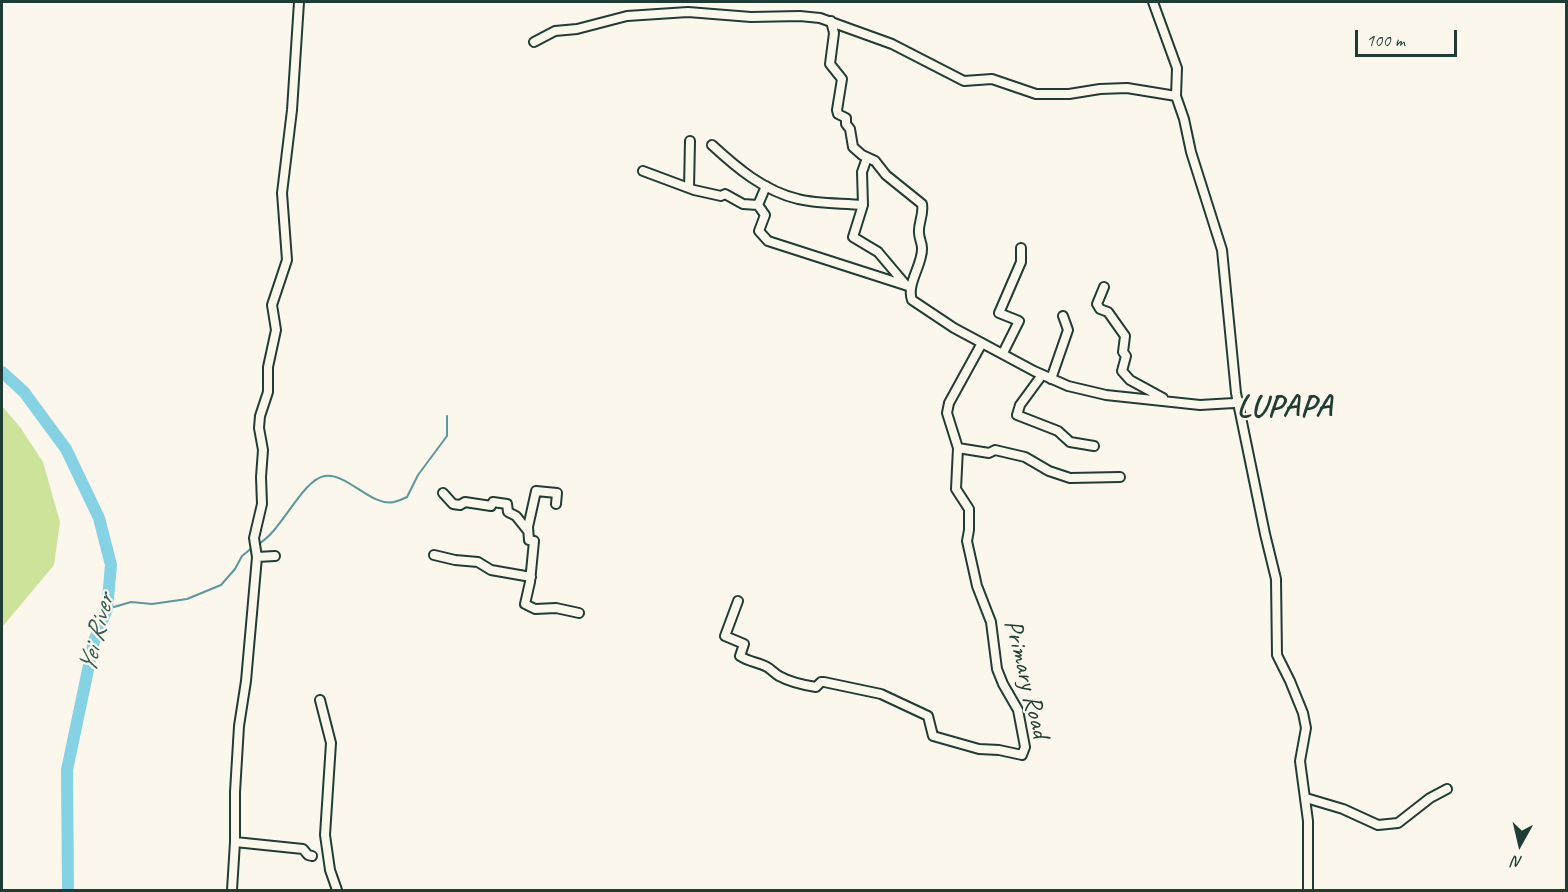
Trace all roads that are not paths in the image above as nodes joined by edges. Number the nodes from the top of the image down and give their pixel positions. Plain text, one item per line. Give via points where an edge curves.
1 (299, 2) edge
2 (1153, 2) edge
3 (831, 21) junction
4 (534, 42) dead end
5 (1176, 96) junction
6 (690, 141) dead end
7 (712, 145) dead end
8 (867, 158) junction
9 (643, 171) dead end
10 (766, 186) junction
11 (689, 188) junction
12 (758, 205) junction
13 (863, 205) junction
14 (1021, 248) dead end
15 (908, 286) junction
16 (1104, 287) dead end
17 (1063, 316) dead end
18 (982, 343) junction
19 (1003, 353) junction
20 (1042, 375) junction
21 (1051, 379) junction
22 (1167, 400) junction
23 (1238, 400) junction
24 (1094, 446) dead end
25 (958, 448) junction
26 (1120, 477) dead end
27 (443, 493) dead end
28 (556, 504) dead end
29 (528, 531) junction
30 (434, 555) dead end
31 (275, 556) dead end
32 (257, 557) junction
33 (531, 576) junction
34 (738, 601) dead end
35 (579, 613) dead end
36 (320, 700) dead end
37 (1447, 789) dead end
38 (1306, 798) junction
39 (235, 842) junction
40 (312, 856) dead end
41 (232, 891) edge
42 (338, 891) edge
43 (1308, 891) edge

1 - 32 street via 282,193 286,260 272,305 276,330 259,428 263,450 262,504 254,538
2 - 5 street via 1177,68
3 - 4 street via 800,16 688,12 627,16 555,31
3 - 5 street via 892,44 964,81 992,79 1036,94 1127,88
3 - 8 street via 834,33 830,64 842,79 838,114 846,118 853,147
5 - 23 street via 1222,250
6 - 11 street
7 - 10 street via 748,177
8 - 13 street via 862,172
8 - 15 street via 922,204 918,232 922,248
9 - 11 street
10 - 12 street
10 - 13 street via 798,200
11 - 12 street
12 - 15 street via 765,215 759,231 768,241
13 - 15 street via 853,237 878,252
14 - 19 street via 1021,262 999,313 1018,321
15 - 18 street via 912,300
16 - 22 street via 1096,304 1108,312 1125,336 1122,371 1130,380
17 - 21 street via 1068,330
18 - 19 street
18 - 25 street via 949,403 947,413
19 - 20 street
20 - 21 street
20 - 24 street via 1017,415 1058,431 1070,442
21 - 22 street via 1106,395
22 - 23 street via 1200,405
23 - 38 street via 1276,579 1277,655 1306,728 1300,761
25 - 26 street via 1025,457 1070,478
25 - 34 street, Primary Road via 956,489 969,509 967,540 977,586 991,622 997,669 1018,710 1024,754 979,749 933,736 928,716 899,700 824,682 816,687 798,683 743,658 740,656 744,644 725,636
27 - 29 street via 453,504 507,504 508,512
28 - 29 street via 557,493 536,491
29 - 33 street via 529,540 534,541
30 - 33 street
31 - 32 street
32 - 39 street via 239,726
33 - 35 street via 525,604 535,609
36 - 42 street via 331,743 326,835 330,870
37 - 38 street via 1398,823 1378,825
38 - 43 street
39 - 40 street via 303,849
39 - 41 street

